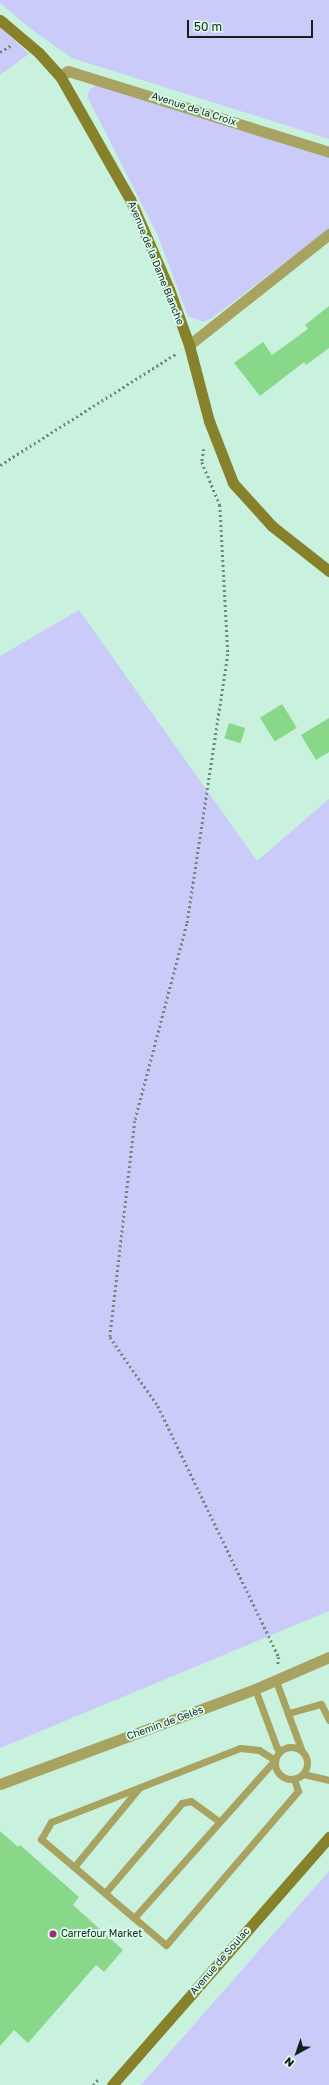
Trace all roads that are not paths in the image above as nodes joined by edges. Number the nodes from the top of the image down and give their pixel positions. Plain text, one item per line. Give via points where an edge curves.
1 (0, 20) edge
2 (60, 76) junction
3 (329, 152) edge
4 (329, 234) edge
5 (189, 345) junction
6 (329, 571) edge
7 (329, 1657) edge
8 (276, 1681) junction
9 (255, 1690) junction
10 (289, 1714) junction
11 (329, 1720) edge
12 (301, 1749) junction
13 (280, 1750) junction
14 (275, 1760) junction
15 (303, 1774) junction
16 (294, 1779) junction
17 (329, 1780) edge
18 (0, 1784) edge
19 (140, 1787) junction
20 (219, 1821) junction
21 (329, 1837) edge
22 (74, 1866) junction
23 (105, 1893) junction
24 (134, 1918) junction
25 (112, 2085) edge

1 - 2 main road, Avenue de la Dame Blanche via 39,53
2 - 3 street, Avenue de la Croix via 68,71
2 - 5 main road, Avenue de la Dame Blanche via 130,199 169,289
4 - 5 street
5 - 6 main road, Avenue de la Dame Blanche via 209,421 233,483 272,526
7 - 8 street, Chemin de Gelès
8 - 9 street, Chemin de Gelès
8 - 10 lane
9 - 13 lane
9 - 18 street, Chemin de Gelès
10 - 11 lane via 321,1704
10 - 12 lane
12 - 13 lane via 290,1746
12 - 15 lane via 308,1764
13 - 14 lane
14 - 16 lane via 280,1774
14 - 19 lane via 259,1750 240,1748
14 - 20 lane
15 - 16 lane
15 - 17 lane
16 - 24 lane via 298,1791 166,1945
19 - 22 lane
19 - 22 lane via 50,1822 41,1839
20 - 23 lane via 191,1801 182,1803
20 - 24 lane
21 - 25 main road, Avenue de Soulac
22 - 23 lane
23 - 24 lane

